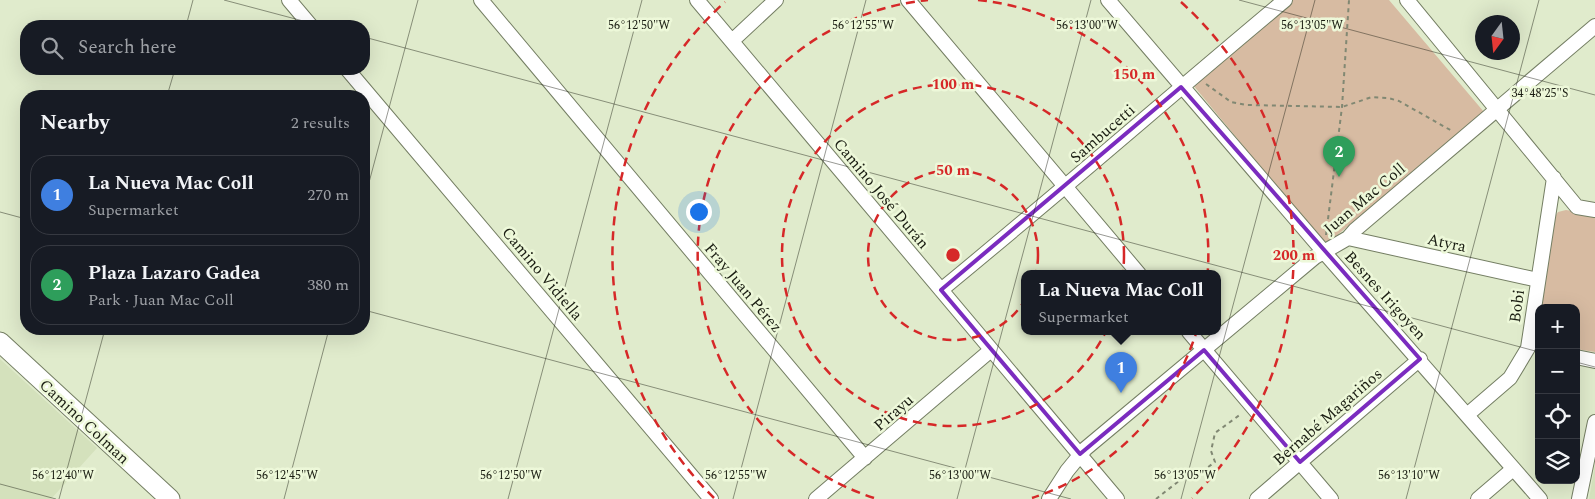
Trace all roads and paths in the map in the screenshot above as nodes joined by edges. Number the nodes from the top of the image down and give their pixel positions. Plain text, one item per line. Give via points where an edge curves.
1 (289, 0) edge
2 (481, 0) edge
3 (697, 0) edge
4 (776, 0) edge
5 (908, 0) edge
6 (1108, 0) edge
7 (1285, 0) edge
8 (1350, 0) edge
9 (1408, 0) edge
10 (307, 20) edge
11 (1595, 26) edge
12 (732, 42) junction
13 (1198, 73) junction
14 (352, 75) edge
15 (1181, 87) junction
16 (365, 90) edge
17 (370, 96) edge
18 (1342, 107) junction
19 (1496, 109) junction
20 (1463, 137) junction
21 (1554, 178) junction
22 (1065, 189) junction
23 (1595, 210) edge
24 (1348, 238) junction
25 (1324, 252) junction
26 (1136, 270) edge
27 (1538, 280) junction
28 (941, 290) junction
29 (1192, 335) edge
30 (0, 342) edge
31 (1533, 349) edge
32 (991, 350) junction
33 (1204, 350) junction
34 (1580, 358) edge
35 (1420, 359) junction
36 (1595, 361) edge
37 (1252, 406) junction
38 (1467, 414) junction
39 (1595, 422) edge
40 (1080, 454) junction
41 (865, 458) junction
42 (1300, 462) junction
43 (1514, 469) junction
44 (170, 499) edge
45 (711, 499) edge
46 (816, 499) edge
47 (1049, 499) edge
48 (1117, 499) edge
49 (1156, 499) edge
50 (1257, 499) edge
51 (1331, 499) edge
52 (1478, 499) edge
53 (1540, 499) edge
54 (1579, 499) edge

1 - 10 street
2 - 41 street, Fray Juan Pérez
3 - 12 street, Camino José Durán
4 - 12 street
5 - 22 street
6 - 15 street, Besnes Irigoyen
7 - 13 street, Sambucetti
8 - 18 path
9 - 19 street
11 - 19 street, Juan Mac Coll
12 - 28 street, Camino José Durán
13 - 15 street, Sambucetti
13 - 18 path via 1209,87 1231,102
14 - 16 street, Camino Vidiella
15 - 22 street, Sambucetti
15 - 25 street, Besnes Irigoyen
17 - 45 street, Camino Vidiella
18 - 20 path via 1372,96 1388,98
18 - 25 path
19 - 20 street, Juan Mac Coll
19 - 21 street
20 - 24 street, Juan Mac Coll
21 - 23 street via 1577,207
21 - 27 street, Bobi
22 - 26 street
22 - 28 street, Sambucetti
24 - 25 street, Juan Mac Coll
24 - 27 street, Atyra
25 - 33 street, Juan Mac Coll
25 - 35 street, Besnes Irigoyen
27 - 31 street, Bobi
28 - 32 street, Camino José Durán
29 - 33 street
30 - 44 street, Camino Colman
31 - 38 street, Bobi via 1510,378
32 - 40 street, Camino José Durán
32 - 41 street, Pirayu
33 - 37 street
33 - 40 street, Juan Mac Coll
34 - 36 street
35 - 38 street, Besnes Irigoyen
35 - 42 street, Bernabé Magariños
37 - 42 street
37 - 49 path via 1215,433 1211,451 1215,462 1192,479 1184,477
38 - 43 street, Besnes Irigoyen
39 - 54 street
40 - 47 street, Juan Mac Coll
40 - 48 street, Camino José Durán
41 - 46 street, Pirayu
42 - 50 street, Bernabé Magariños
42 - 51 street
43 - 52 street
43 - 53 street, Besnes Irigoyen

